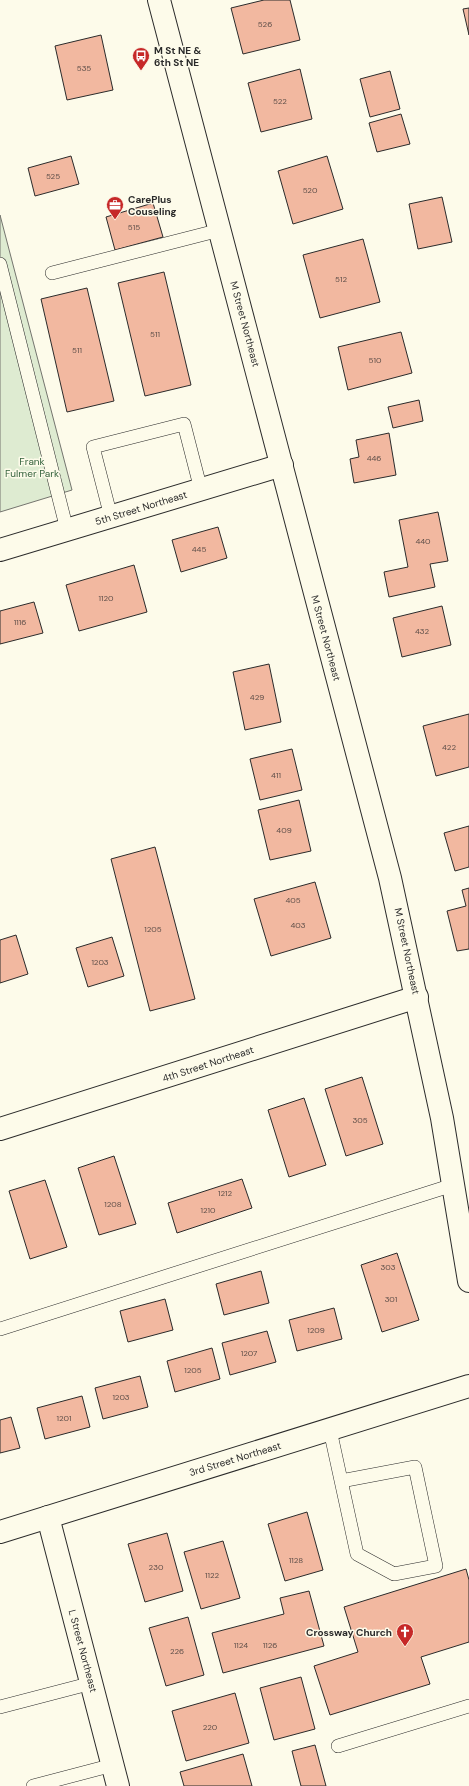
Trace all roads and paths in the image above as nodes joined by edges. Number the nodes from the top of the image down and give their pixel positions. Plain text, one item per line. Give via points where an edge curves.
1 (159, 0) edge
2 (220, 230) junction
3 (0, 264) edge
4 (52, 273) dead end
5 (282, 465) junction
6 (201, 490) junction
7 (111, 517) junction
8 (67, 530) junction
9 (0, 550) edge
10 (417, 997) junction
11 (0, 1130) edge
12 (453, 1186) junction
13 (466, 1249) edge
14 (469, 1281) edge
15 (0, 1329) edge
16 (469, 1386) edge
17 (330, 1430) junction
18 (341, 1481) junction
19 (48, 1517) junction
20 (0, 1532) edge
21 (92, 1683) junction
22 (469, 1706) edge
23 (0, 1707) edge
24 (338, 1746) dead end
25 (113, 1765) junction
26 (33, 1786) edge
27 (118, 1786) edge

1 - 2 street, M Street Northeast
2 - 4 lane
2 - 5 street, M Street Northeast
3 - 8 lane
5 - 6 street, 5th Street Northeast
5 - 10 street, M Street Northeast via 390,878
6 - 7 street, 5th Street Northeast
6 - 7 lane via 184,424 93,447
7 - 8 street, 5th Street Northeast
8 - 9 street, 5th Street Northeast
10 - 11 street, 4th Street Northeast
10 - 12 street, M Street Northeast
12 - 13 street, M Street Northeast
12 - 15 lane
13 - 14 street, M Street Northeast
16 - 17 street, 3rd Street Northeast
17 - 18 lane
17 - 19 street, 3rd Street Northeast
18 - 18 lane via 357,1554 394,1574 436,1566 415,1467
19 - 20 street, 3rd Street Northeast
19 - 21 street, L Street Northeast
21 - 23 lane
21 - 25 street, L Street Northeast
22 - 24 lane
25 - 26 lane
25 - 27 street, L Street Northeast

